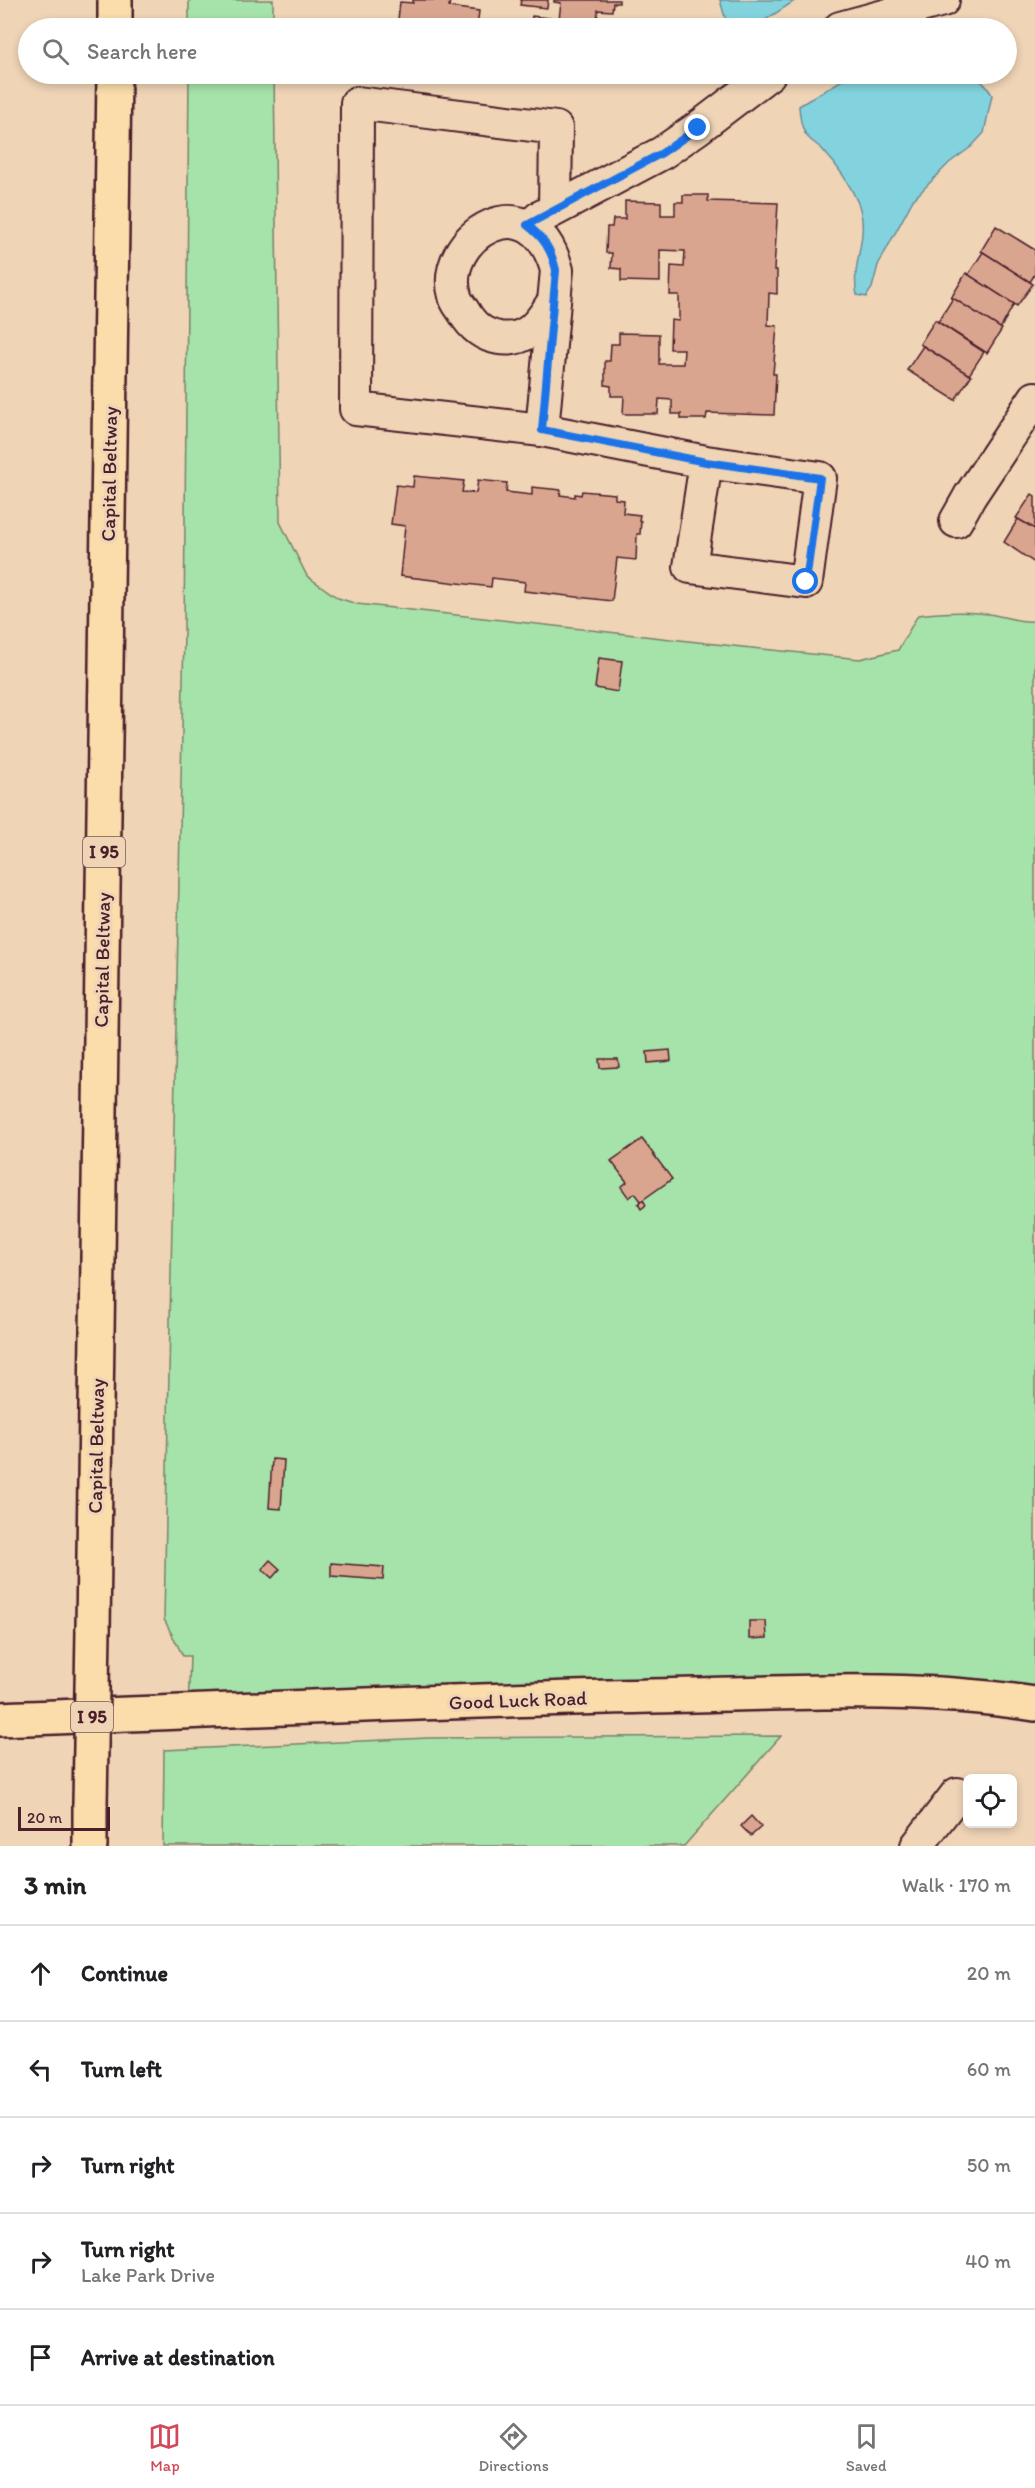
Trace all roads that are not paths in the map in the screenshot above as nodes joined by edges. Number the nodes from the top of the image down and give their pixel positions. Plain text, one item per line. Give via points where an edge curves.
1 (115, 0) edge
2 (874, 0) edge
3 (943, 0) edge
4 (115, 18) edge
5 (848, 18) edge
6 (877, 18) edge
7 (114, 84) edge
8 (756, 84) edge
9 (555, 208) junction
10 (527, 225) junction
11 (552, 304) junction
12 (1035, 398) edge
13 (542, 430) junction
14 (706, 462) junction
15 (956, 521) dead end
16 (1035, 1704) edge
17 (0, 1719) edge
18 (957, 1794) dead end
19 (90, 1846) edge
20 (917, 1846) edge

1 - 4 main road
2 - 5 street
3 - 6 street
7 - 19 main road, Capital Beltway / I 95, bridge
8 - 9 street via 662,153
9 - 10 street
9 - 13 street via 556,128 357,104 356,409
10 - 11 street via 543,238 552,253 556,270
10 - 11 street via 491,225 473,236 459,258 453,278 455,297 470,323 487,336 512,340 533,329
11 - 13 street
12 - 15 street
13 - 14 street
14 - 14 street via 820,478 806,582 690,567
16 - 17 main road, Good Luck Road via 955,1694 862,1692
18 - 20 street

